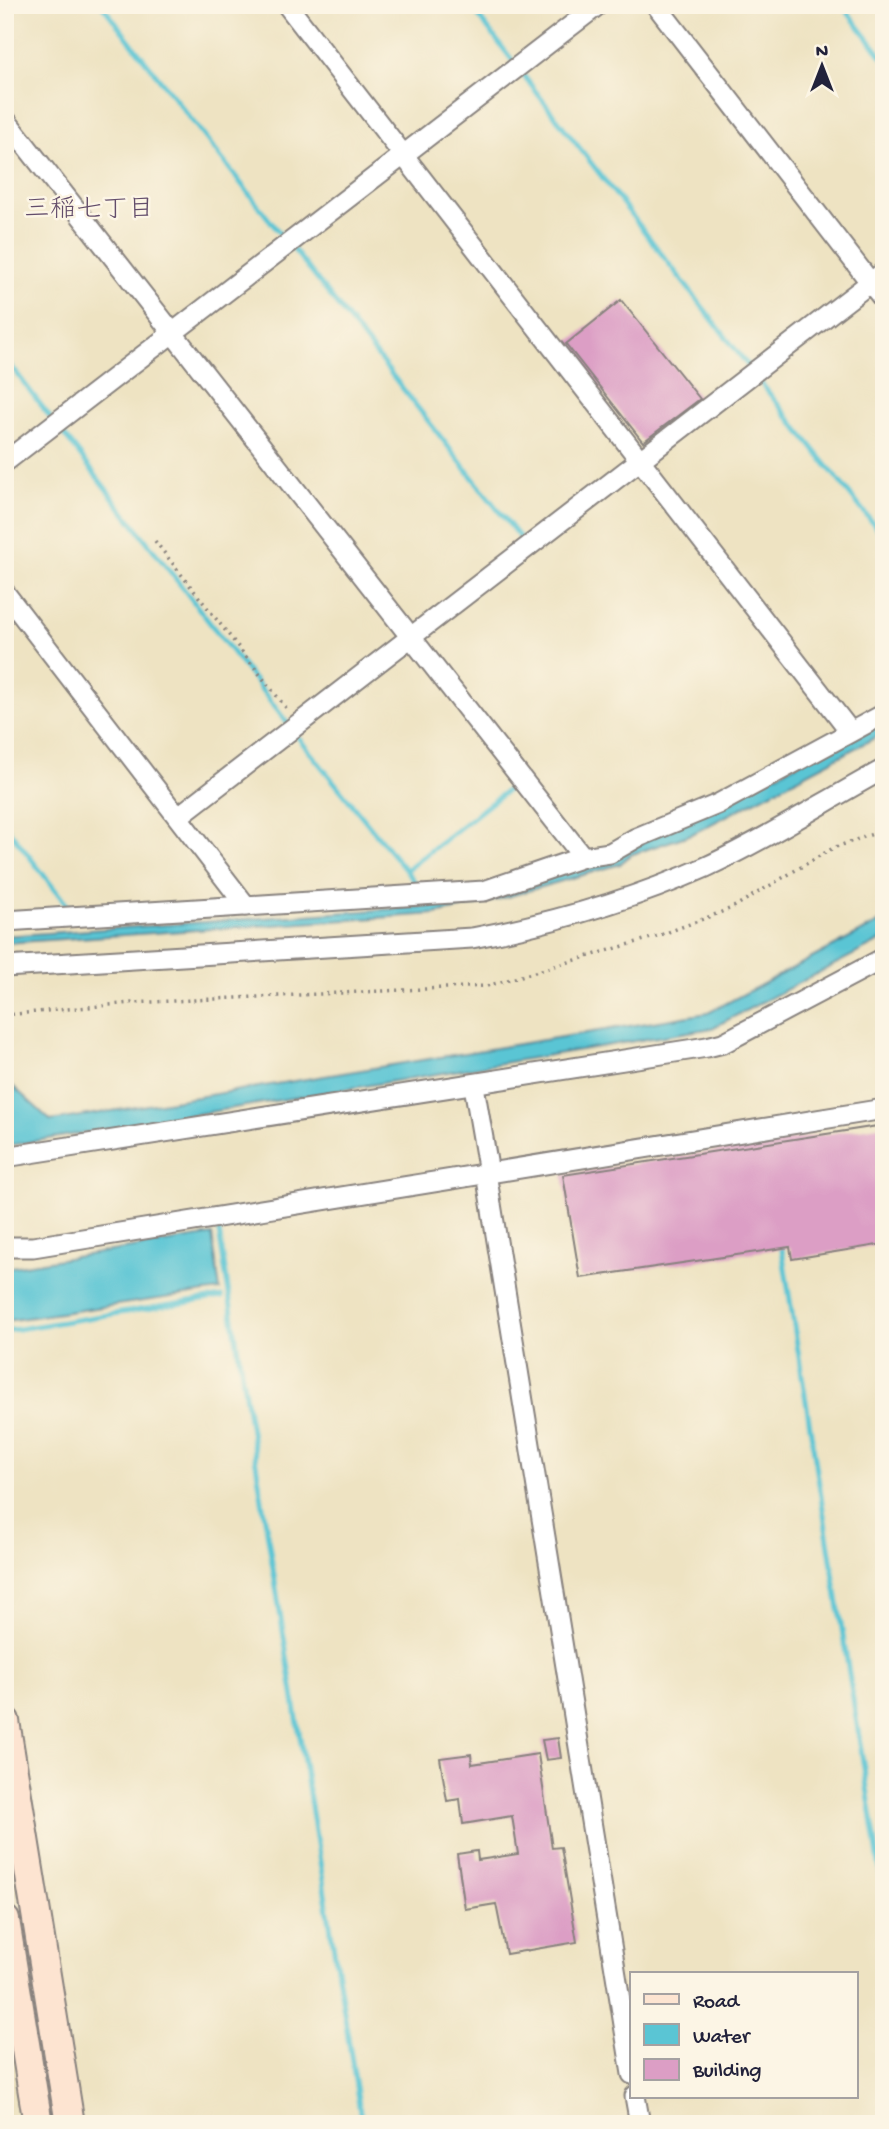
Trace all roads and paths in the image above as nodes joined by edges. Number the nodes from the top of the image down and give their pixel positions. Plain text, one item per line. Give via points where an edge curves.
1 (287, 5) edge
2 (598, 5) edge
3 (656, 5) edge
4 (5, 119) edge
5 (402, 155) junction
6 (877, 278) edge
7 (884, 300) edge
8 (171, 333) junction
9 (639, 462) junction
10 (5, 463) edge
11 (155, 541) dead end
12 (5, 593) edge
13 (411, 640) junction
14 (884, 714) edge
15 (299, 725) junction
16 (850, 731) junction
17 (884, 769) edge
18 (178, 816) junction
19 (884, 830) edge
20 (583, 857) junction
21 (246, 906) junction
22 (5, 921) edge
23 (884, 958) edge
24 (5, 967) edge
25 (5, 1015) edge
26 (474, 1086) junction
27 (884, 1109) edge
28 (5, 1157) edge
29 (487, 1173) junction
30 (5, 1247) edge
31 (5, 1721) edge
32 (7, 1937) edge
33 (630, 2062) edge
34 (635, 2098) edge
35 (38, 2124) edge
36 (70, 2124) edge
37 (640, 2124) edge

1 - 5 street
2 - 5 street
3 - 6 street
4 - 8 street
5 - 8 street
5 - 9 street
6 - 7 street
6 - 9 street
8 - 10 street
8 - 13 street
9 - 13 street
9 - 16 street
11 - 15 path
12 - 18 street
13 - 15 street
13 - 20 street
14 - 16 street
15 - 18 street
16 - 20 street via 718,804 610,853
17 - 24 street via 708,866 587,911 497,933
18 - 21 street
19 - 25 path via 833,848 732,908 658,936 487,986 131,1003
20 - 21 street via 484,891
21 - 22 street
23 - 26 street via 723,1043
26 - 28 street
26 - 29 street
27 - 29 street
29 - 30 street via 33,1247
29 - 33 street
31 - 36 street
32 - 35 street
34 - 37 street

